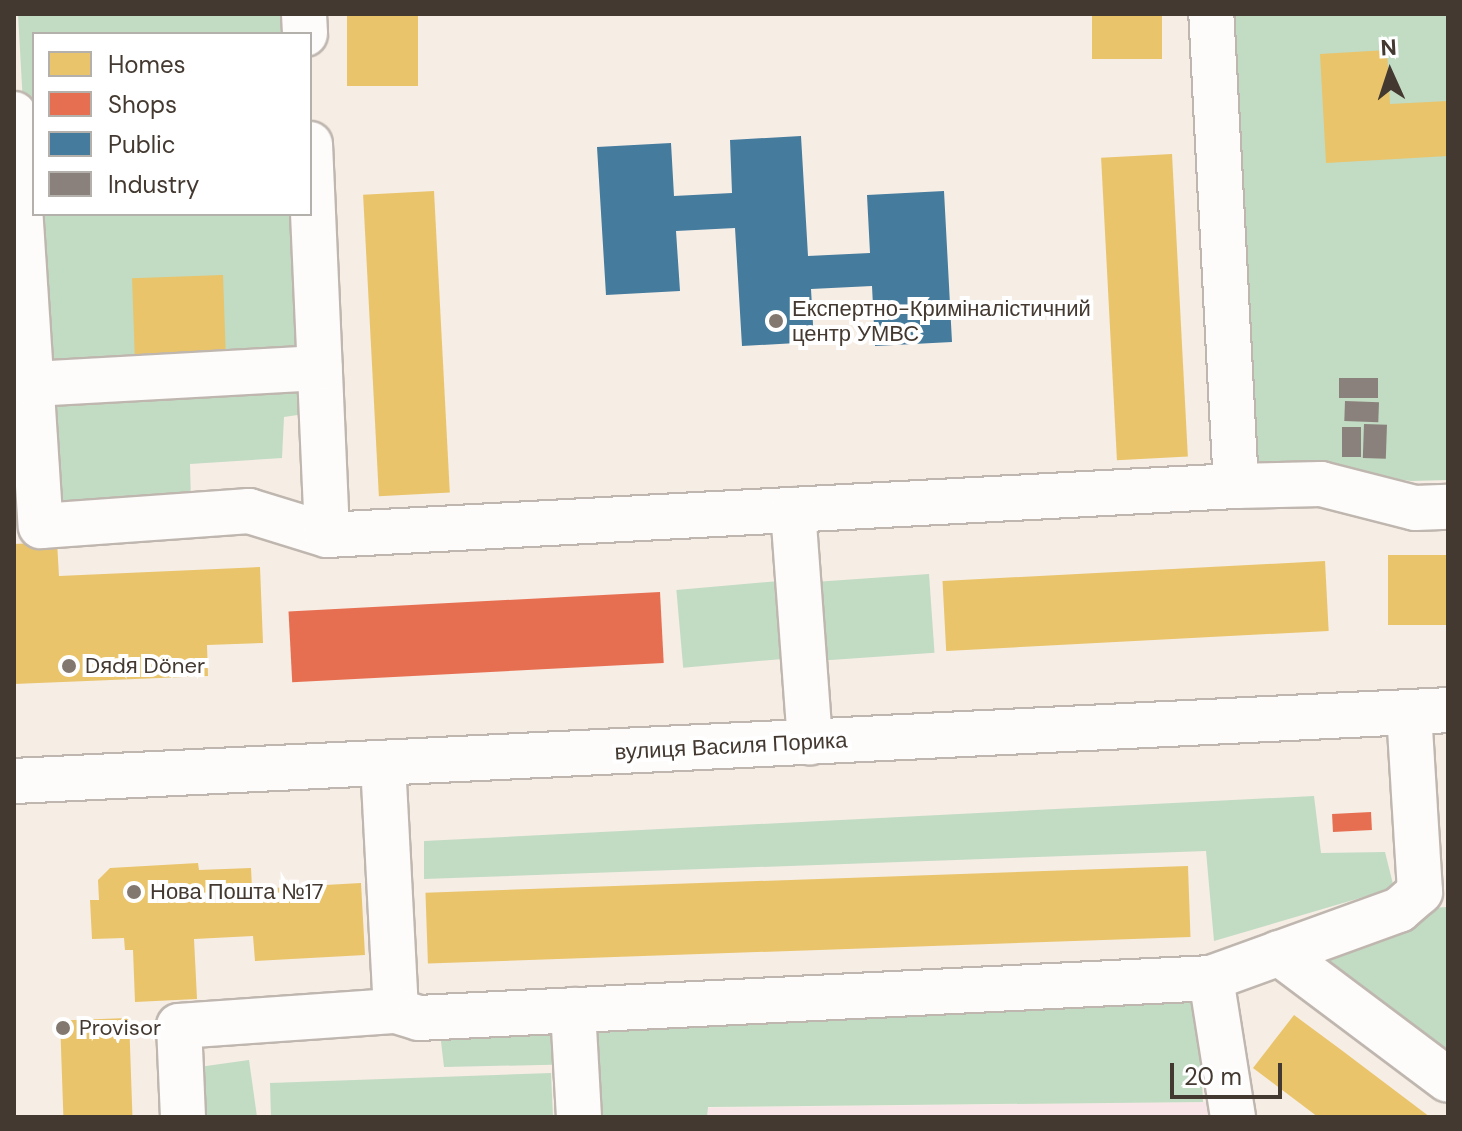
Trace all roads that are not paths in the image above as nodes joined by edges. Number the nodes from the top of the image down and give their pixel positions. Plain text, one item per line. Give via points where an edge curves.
1 (1211, 14) edge
2 (14, 114) edge
3 (312, 202) edge
4 (320, 368) junction
5 (32, 384) junction
6 (1236, 486) junction
7 (1448, 507) edge
8 (793, 510) junction
9 (327, 535) junction
10 (1428, 711) edge
11 (810, 742) junction
12 (383, 763) junction
13 (14, 781) edge
14 (1434, 891) edge
15 (1279, 953) junction
16 (1211, 978) junction
17 (573, 1010) junction
18 (396, 1011) junction
19 (1448, 1080) edge
20 (183, 1117) edge
21 (579, 1117) edge
22 (1233, 1117) edge

1 - 6 street
2 - 5 street
3 - 4 street
4 - 5 street
4 - 9 street
5 - 9 street via 41,526 249,511
6 - 7 street via 1321,484 1415,508
6 - 8 street
8 - 9 street
8 - 11 street
10 - 11 street, вулиця Василя Порика
10 - 14 street
11 - 12 street, вулиця Василя Порика
12 - 13 street, вулиця Василя Порика
12 - 18 street
14 - 15 street via 1399,910
15 - 16 street
15 - 19 street
16 - 17 street
16 - 22 street
17 - 18 street via 419,1018
17 - 21 street
18 - 20 street via 179,1026

